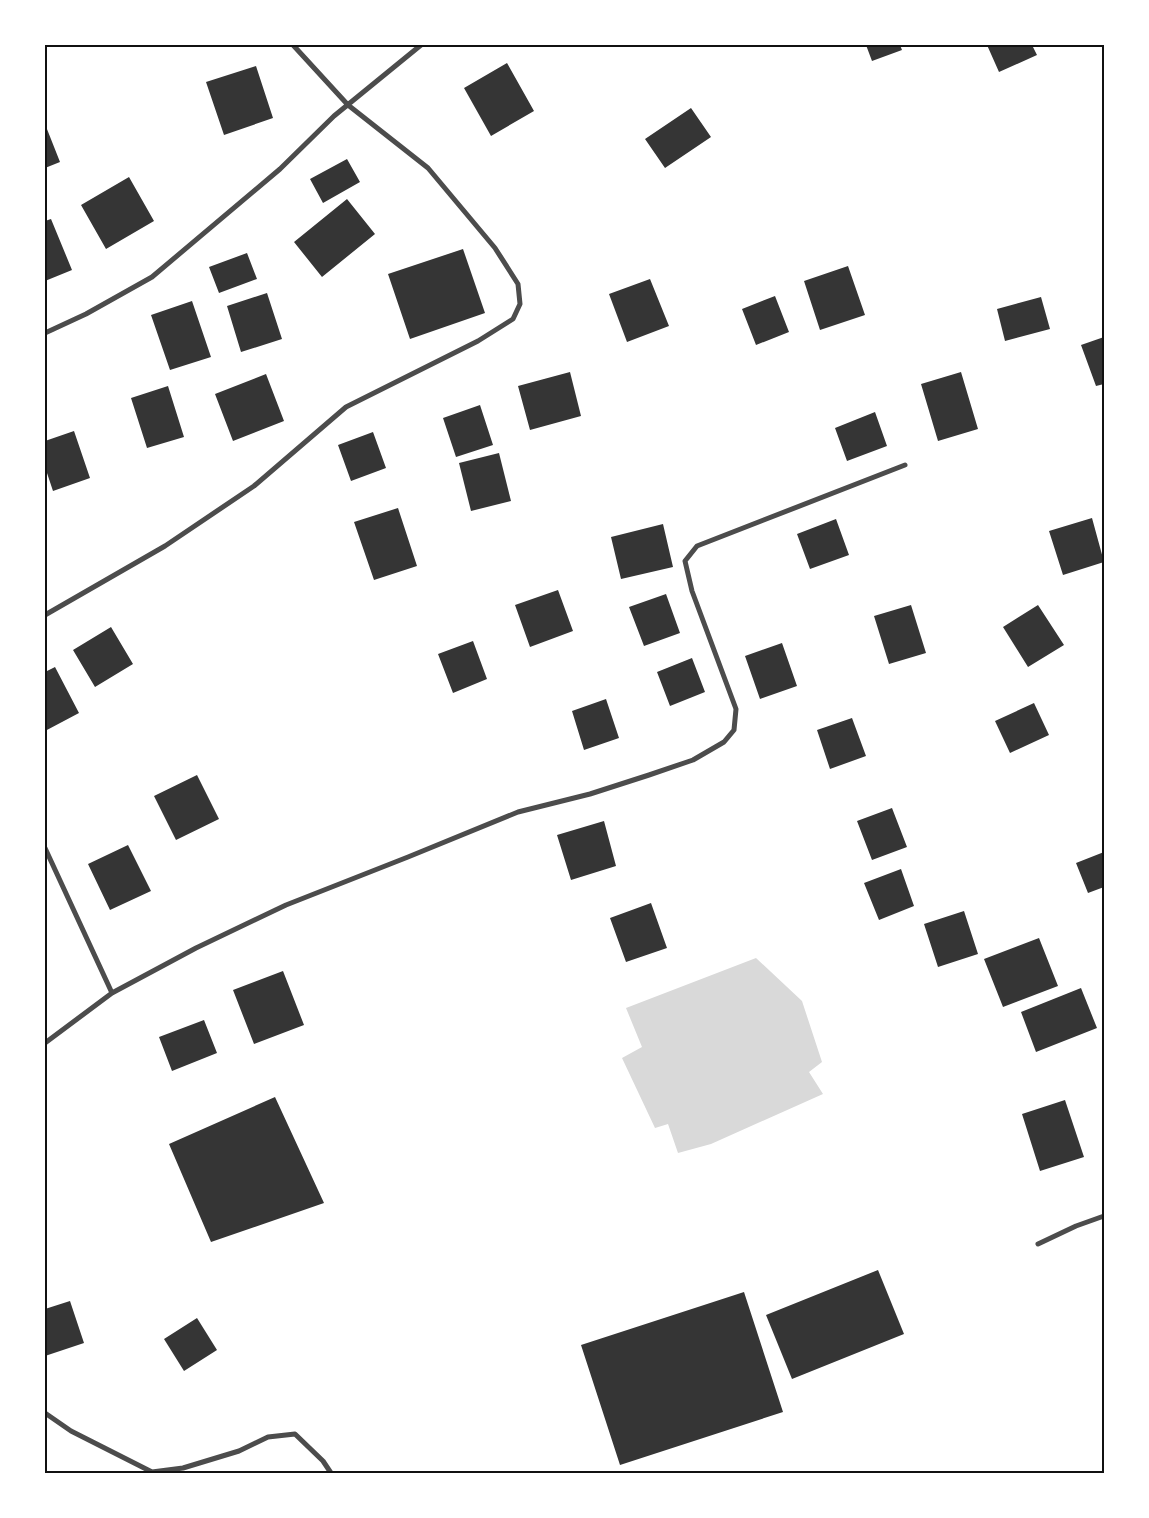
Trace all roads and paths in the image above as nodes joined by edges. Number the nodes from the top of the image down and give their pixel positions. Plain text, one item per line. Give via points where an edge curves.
1 (293, 45) edge
2 (421, 45) edge
3 (348, 105) junction
4 (45, 333) edge
5 (905, 465) dead end
6 (45, 615) edge
7 (45, 848) edge
8 (112, 993) junction
9 (45, 1042) edge
10 (1104, 1216) edge
11 (1038, 1244) dead end
12 (45, 1413) edge
13 (331, 1473) edge

1 - 3 street
2 - 3 street
3 - 4 street via 280,169 152,277
3 - 6 street via 428,168 495,248 518,284 520,304 514,319 478,341 346,407 254,486 165,546
5 - 8 street via 698,546 685,561 692,591 736,709 734,730 724,742 693,760 650,775 518,812 286,905
7 - 8 street
8 - 9 street
10 - 11 street
12 - 13 street via 71,1431 152,1472 183,1468 239,1451 268,1438 295,1434

